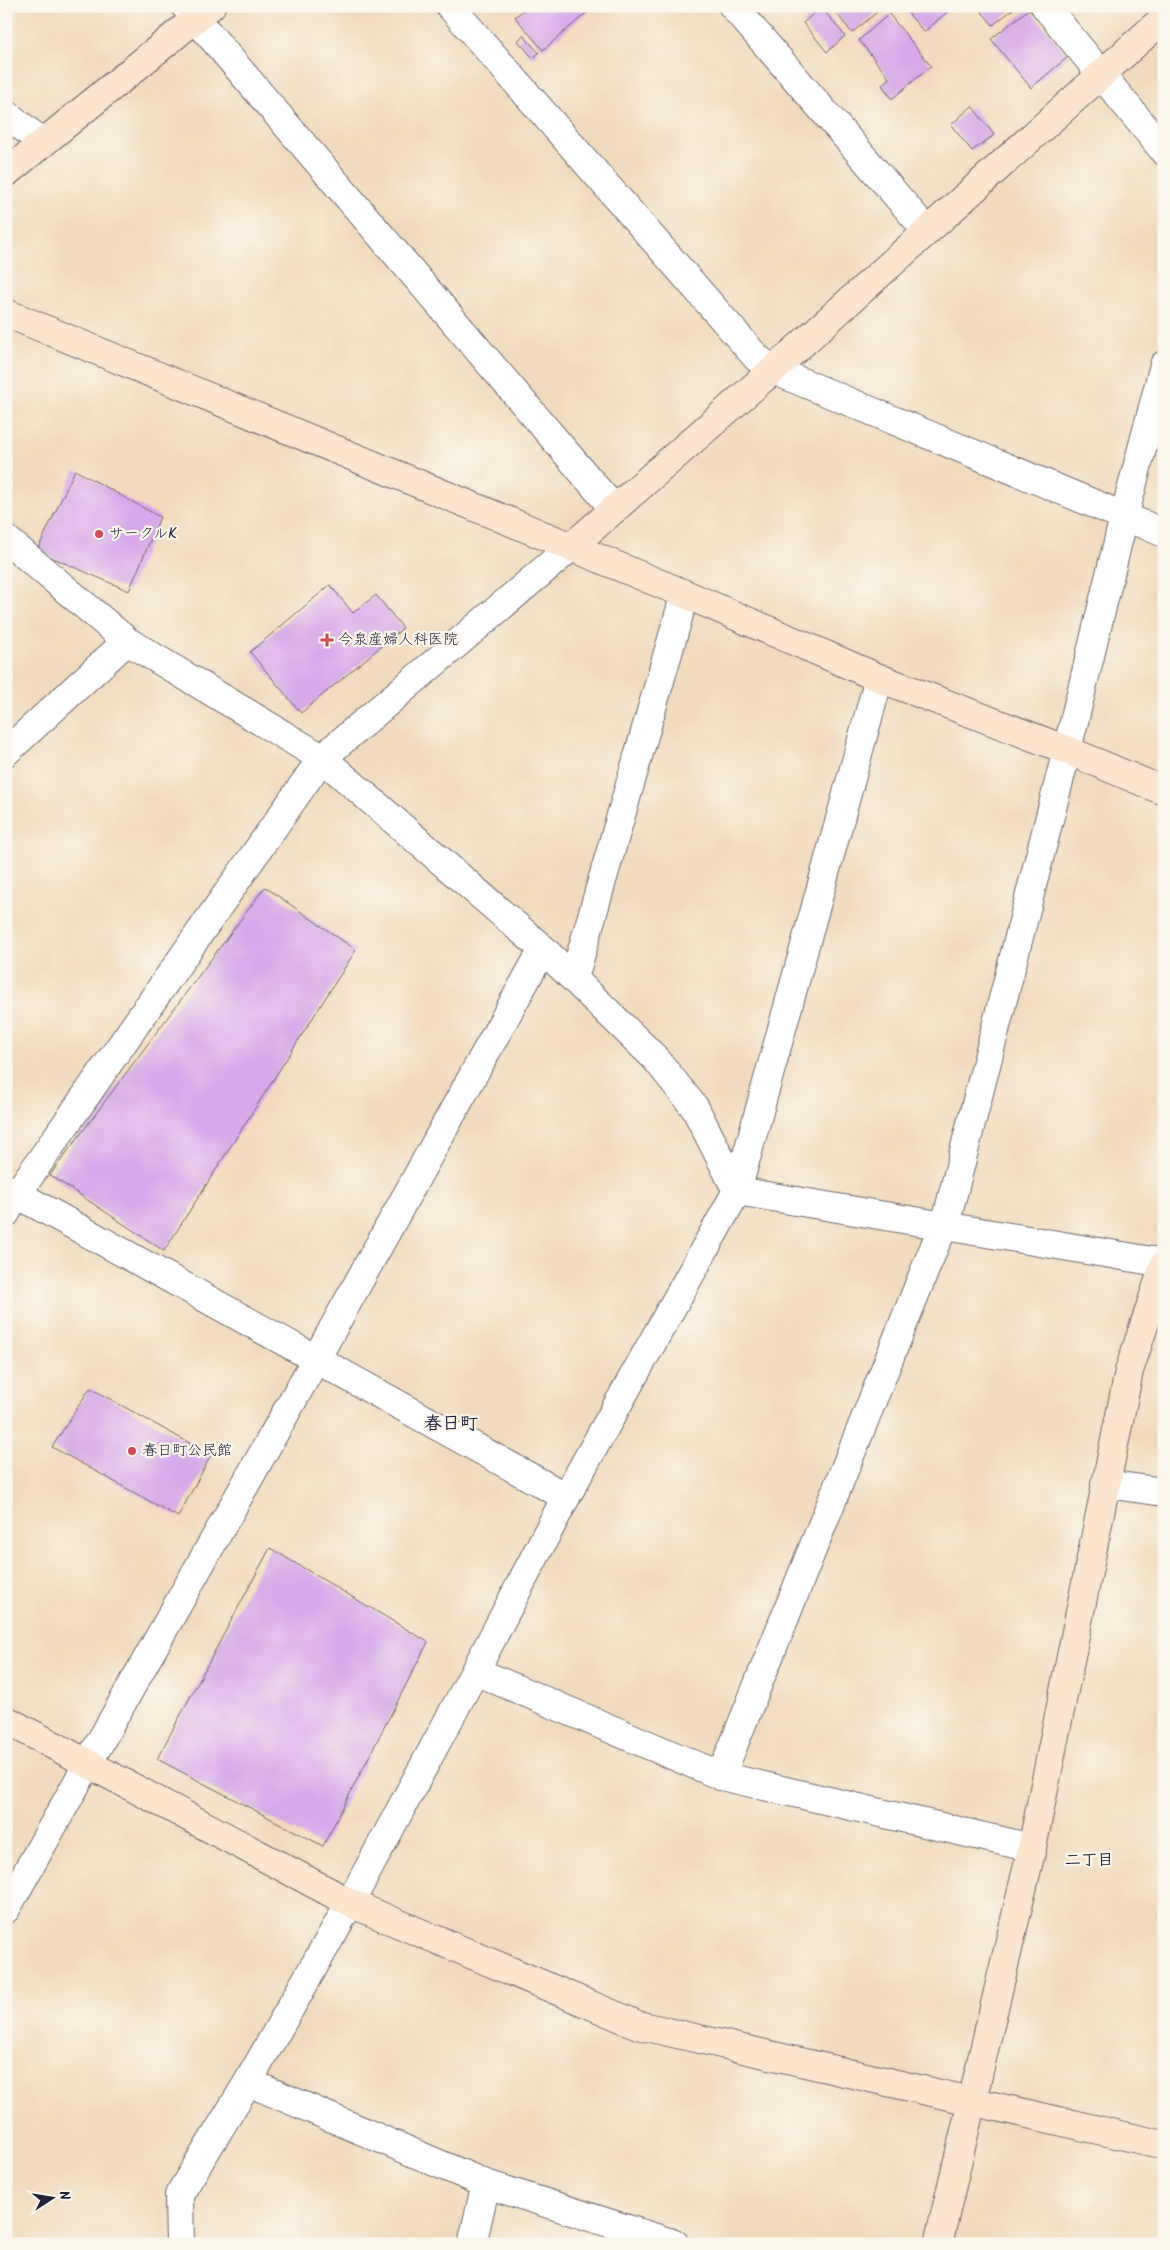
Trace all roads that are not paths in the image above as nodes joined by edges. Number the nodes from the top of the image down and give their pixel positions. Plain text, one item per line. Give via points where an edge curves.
1 (450, 6) edge
2 (733, 6) edge
3 (1045, 6) edge
4 (197, 10) edge
5 (1164, 18) edge
6 (1100, 75) junction
7 (6, 114) edge
8 (43, 142) junction
9 (1164, 151) edge
10 (6, 173) edge
11 (927, 231) junction
12 (6, 313) edge
13 (1164, 365) edge
14 (773, 370) junction
15 (614, 509) junction
16 (1124, 516) junction
17 (1164, 533) edge
18 (6, 539) edge
19 (571, 547) junction
20 (684, 594) junction
21 (127, 641) junction
22 (879, 678) junction
23 (1067, 750) junction
24 (6, 752) edge
25 (322, 758) junction
26 (1164, 791) edge
27 (543, 949) junction
28 (574, 978) junction
29 (737, 1191) junction
30 (10, 1198) edge
31 (945, 1225) junction
32 (1164, 1264) edge
33 (316, 1359) junction
34 (1105, 1484) junction
35 (1164, 1492) edge
36 (566, 1497) junction
37 (475, 1671) junction
38 (6, 1720) edge
39 (87, 1763) junction
40 (721, 1776) junction
41 (1032, 1848) junction
42 (350, 1903) junction
43 (6, 1909) edge
44 (248, 2082) junction
45 (971, 2101) junction
46 (1164, 2145) edge
47 (486, 2184) junction
48 (180, 2244) edge
49 (472, 2244) edge
50 (675, 2244) edge
51 (938, 2244) edge

1 - 14 street via 757,358
2 - 11 street
3 - 6 street
4 - 8 street
4 - 15 street
5 - 6 street
6 - 9 street
6 - 11 street
7 - 8 street
8 - 10 street
11 - 14 street
12 - 19 street
13 - 16 street
14 - 15 street
14 - 16 street
15 - 19 street
16 - 17 street
16 - 23 street
18 - 21 street
19 - 20 street
19 - 25 street
20 - 22 street
20 - 28 street
21 - 24 street
21 - 25 street
22 - 23 street
22 - 29 street
23 - 26 street
23 - 31 street
25 - 27 street
25 - 30 street
27 - 28 street
27 - 33 street
28 - 29 street via 654,1058 695,1108
29 - 31 street
29 - 36 street
30 - 33 street
31 - 32 street
31 - 40 street
32 - 34 street via 1129,1371
33 - 36 street
33 - 39 street
34 - 35 street
34 - 41 street
36 - 37 street
37 - 40 street
37 - 42 street
38 - 39 street
39 - 42 street
39 - 43 street
40 - 41 street
41 - 45 street
42 - 44 street
42 - 45 street via 638,2025
44 - 47 street
44 - 48 street via 179,2195
45 - 46 street
45 - 51 street
47 - 49 street
47 - 50 street

